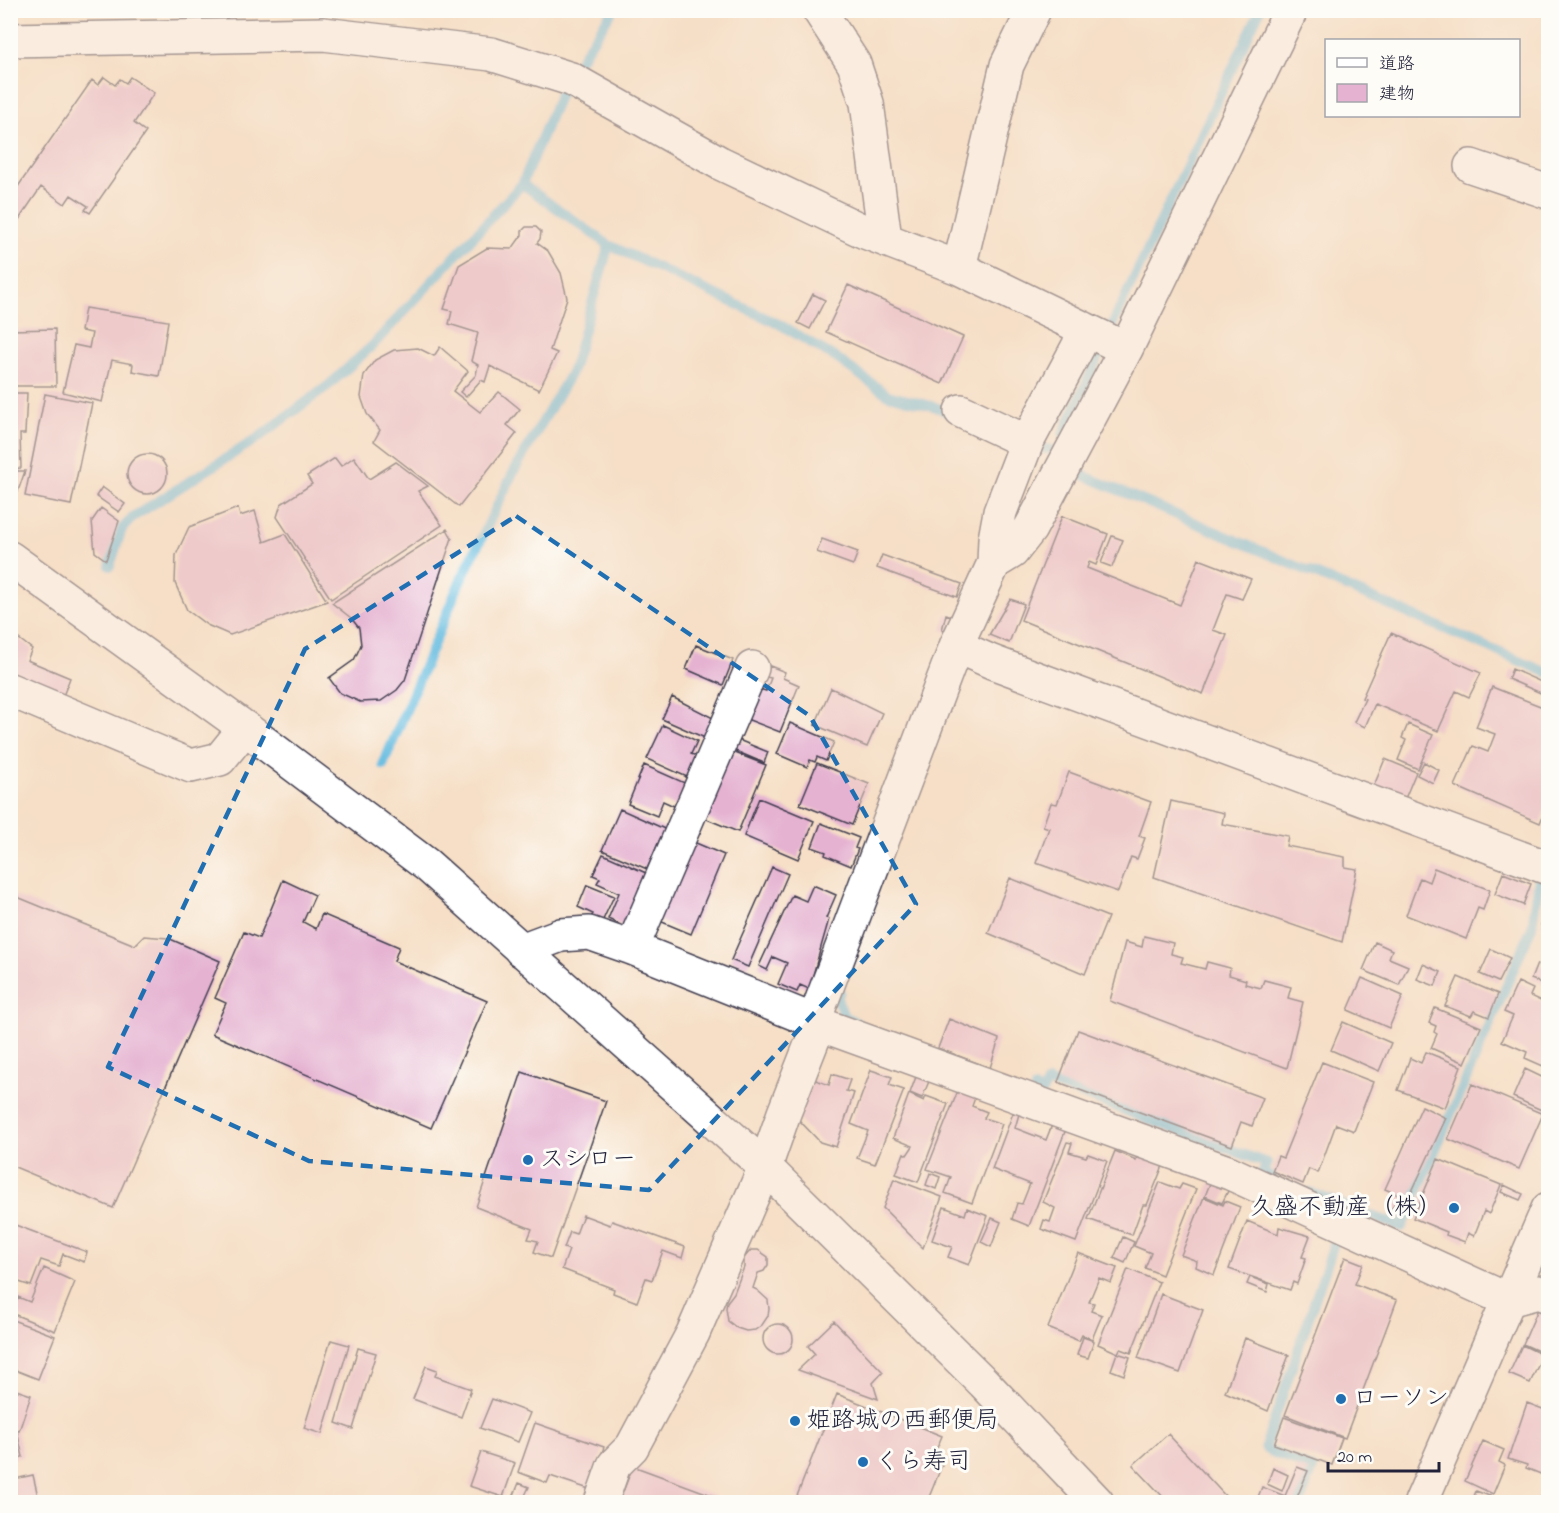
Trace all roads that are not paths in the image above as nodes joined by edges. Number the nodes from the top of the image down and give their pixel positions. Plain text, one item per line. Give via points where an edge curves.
1 (819, 10) edge
2 (1034, 10) edge
3 (1291, 10) edge
4 (10, 40) edge
5 (1471, 166) dead end
6 (1548, 192) edge
7 (885, 238) junction
8 (959, 268) junction
9 (1105, 339) junction
10 (961, 411) dead end
11 (1024, 451) junction
12 (1052, 489) junction
13 (10, 558) edge
14 (994, 563) junction
15 (956, 646) junction
16 (752, 669) dead end
17 (10, 690) edge
18 (244, 728) junction
19 (1548, 868) edge
20 (632, 948) junction
21 (521, 950) junction
22 (822, 1025) junction
23 (765, 1167) junction
24 (1548, 1209) edge
25 (1548, 1296) edge
26 (1508, 1300) junction
27 (601, 1503) edge
28 (1097, 1503) edge
29 (1421, 1503) edge

1 - 7 street via 854,64 867,103
2 - 8 street via 1007,65
3 - 9 street
4 - 7 street via 323,34 490,54 568,78 720,163
5 - 6 street
7 - 8 street
8 - 9 street
9 - 11 street via 1079,345
9 - 12 street via 1075,444
10 - 11 street
11 - 12 street via 1045,465
11 - 14 street via 1000,512
12 - 14 street via 1030,529 1011,552
13 - 18 street
14 - 15 street
15 - 19 street
15 - 22 street
16 - 20 street
17 - 18 street via 191,766 220,759
18 - 21 street via 427,865
20 - 21 street via 589,933 561,935
20 - 22 street
21 - 23 street
22 - 23 street
22 - 26 street via 1230,1173
23 - 27 street via 693,1333 632,1447 614,1465
23 - 28 street via 984,1383
24 - 26 street
25 - 26 street via 1538,1292
26 - 29 street

